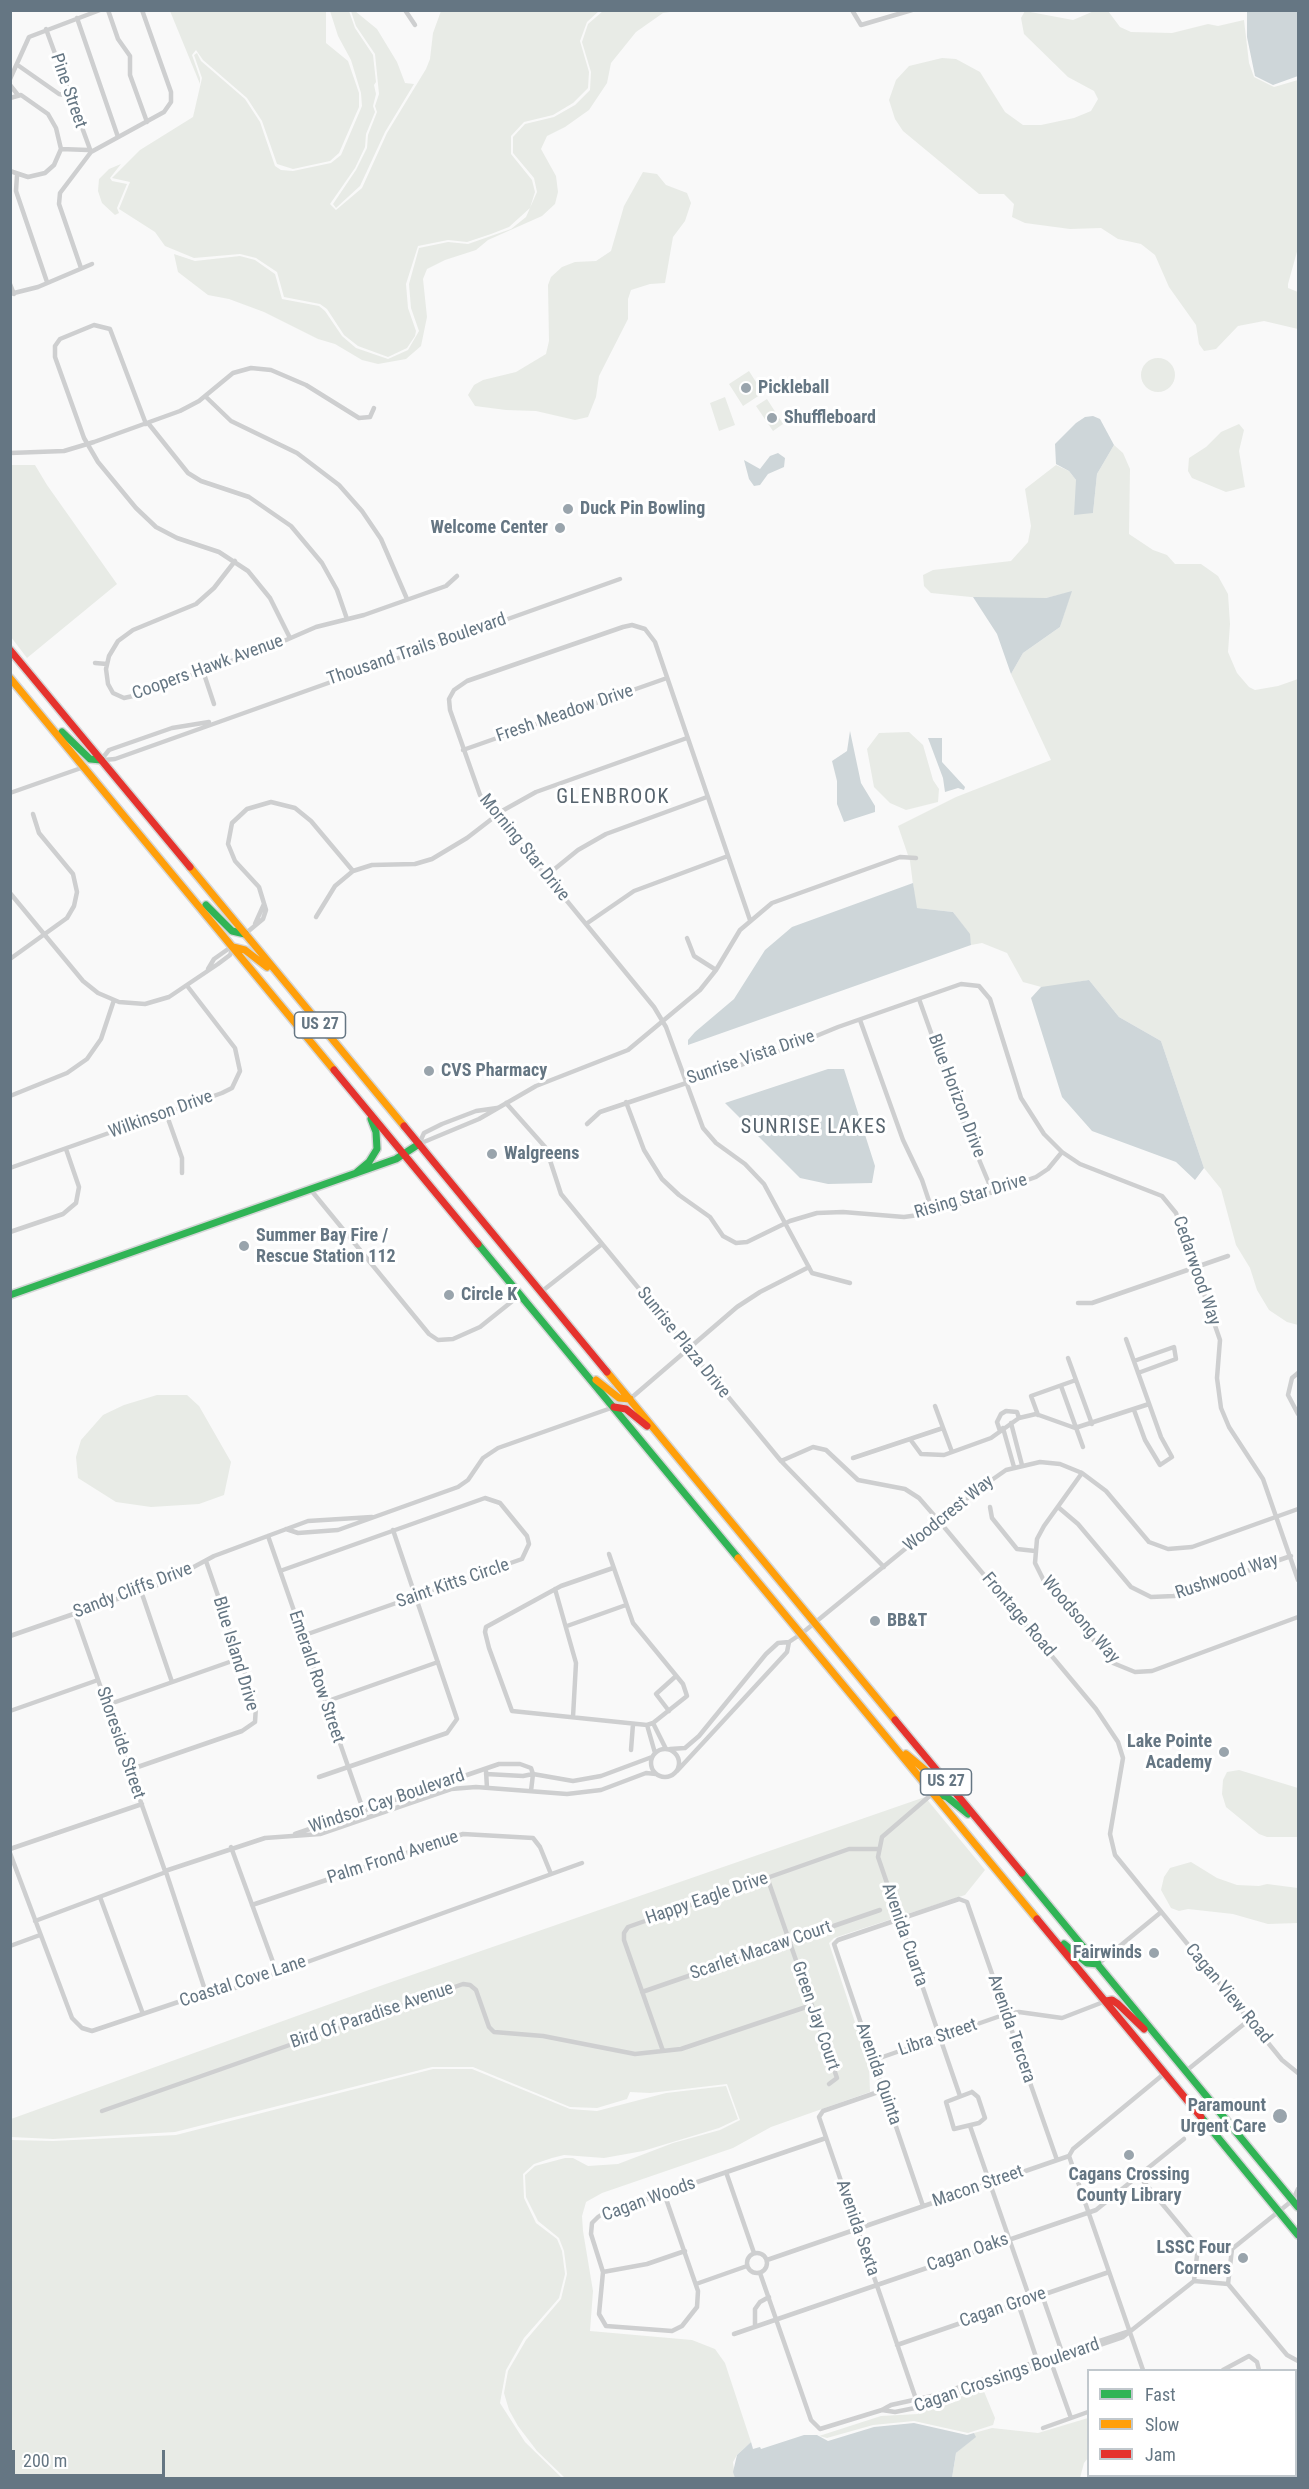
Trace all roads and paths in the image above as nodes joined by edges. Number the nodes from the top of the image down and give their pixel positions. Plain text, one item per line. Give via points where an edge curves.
1 (100, 10) edge
2 (108, 10) edge
3 (142, 10) edge
4 (405, 10) edge
5 (852, 10) edge
6 (912, 10) edge
7 (76, 18) junction
8 (415, 26) dead end
9 (46, 29) junction
10 (19, 66) junction
11 (10, 79) edge
12 (10, 85) edge
13 (18, 94) junction
14 (69, 96) junction
15 (10, 98) edge
16 (147, 122) junction
17 (118, 137) junction
18 (61, 149) junction
19 (90, 152) junction
20 (10, 171) edge
21 (17, 175) junction
22 (92, 264) dead end
23 (81, 268) junction
24 (47, 282) junction
25 (10, 284) edge
26 (12, 294) edge
27 (206, 396) junction
28 (374, 408) dead end
29 (147, 423) junction
30 (87, 445) junction
31 (10, 453) edge
32 (235, 561) junction
33 (458, 576) dead end
34 (620, 579) dead end
35 (407, 599) junction
36 (347, 619) junction
37 (290, 638) junction
38 (10, 651) edge
39 (95, 663) dead end
40 (107, 664) junction
41 (10, 670) edge
42 (203, 671) junction
43 (10, 678) edge
44 (667, 678) junction
45 (444, 694) dead end
46 (450, 696) junction
47 (214, 704) dead end
48 (214, 722) junction
49 (687, 738) junction
50 (141, 739) junction
51 (144, 748) junction
52 (463, 750) junction
53 (101, 760) junction
54 (84, 767) junction
55 (10, 793) edge
56 (707, 797) junction
57 (33, 814) dead end
58 (496, 815) junction
59 (143, 839) junction
60 (728, 856) junction
61 (916, 858) dead end
62 (353, 871) junction
63 (546, 876) junction
64 (10, 893) edge
65 (316, 917) dead end
66 (750, 920) junction
67 (586, 924) junction
68 (245, 934) junction
69 (45, 935) junction
70 (687, 938) dead end
71 (233, 947) junction
72 (10, 959) edge
73 (716, 970) junction
74 (281, 978) junction
75 (188, 987) junction
76 (919, 999) junction
77 (114, 1000) junction
78 (860, 1020) junction
79 (663, 1021) junction
80 (685, 1081) junction
81 (10, 1096) edge
82 (507, 1102) junction
83 (626, 1102) junction
84 (498, 1108) junction
85 (368, 1111) junction
86 (166, 1113) junction
87 (587, 1124) dead end
88 (419, 1144) junction
89 (66, 1149) junction
90 (1062, 1152) junction
91 (404, 1154) junction
92 (10, 1168) edge
93 (182, 1173) dead end
94 (356, 1173) junction
95 (310, 1189) junction
96 (993, 1193) junction
97 (933, 1213) junction
98 (786, 1223) junction
99 (10, 1232) edge
100 (602, 1244) junction
101 (1227, 1256) dead end
102 (809, 1267) junction
103 (1195, 1267) junction
104 (850, 1283) dead end
105 (541, 1292) junction
106 (520, 1294) junction
107 (10, 1295) edge
108 (1078, 1303) dead end
109 (1126, 1339) dead end
110 (688, 1350) junction
111 (1068, 1358) dead end
112 (1134, 1361) junction
113 (582, 1369) junction
114 (1299, 1372) edge
115 (1138, 1373) junction
116 (1076, 1380) junction
117 (1061, 1386) junction
118 (630, 1399) junction
119 (1149, 1404) junction
120 (935, 1406) dead end
121 (614, 1407) junction
122 (1134, 1410) junction
123 (1299, 1414) edge
124 (1038, 1415) junction
125 (1019, 1418) junction
126 (1011, 1423) junction
127 (1092, 1424) junction
128 (943, 1428) junction
129 (1078, 1428) junction
130 (1002, 1430) junction
131 (663, 1439) junction
132 (910, 1439) junction
133 (1083, 1447) dead end
134 (952, 1452) junction
135 (853, 1458) dead end
136 (780, 1461) junction
137 (1022, 1465) junction
138 (1014, 1467) junction
139 (1082, 1473) junction
140 (990, 1507) dead end
141 (1058, 1507) junction
142 (1299, 1509) edge
143 (372, 1517) junction
144 (1278, 1517) junction
145 (325, 1518) junction
146 (939, 1521) junction
147 (286, 1529) junction
148 (393, 1530) junction
149 (325, 1532) junction
150 (268, 1536) junction
151 (1035, 1551) junction
152 (609, 1554) dead end
153 (1291, 1556) junction
154 (206, 1561) junction
155 (884, 1567) junction
156 (613, 1568) junction
157 (280, 1571) junction
158 (1299, 1580) edge
159 (555, 1588) junction
160 (141, 1591) junction
161 (416, 1597) junction
162 (626, 1605) junction
163 (75, 1614) junction
164 (1299, 1617) edge
165 (815, 1623) junction
166 (567, 1626) junction
167 (801, 1634) junction
168 (10, 1636) edge
169 (302, 1636) junction
170 (789, 1642) junction
171 (238, 1659) junction
172 (438, 1662) junction
173 (676, 1676) junction
174 (98, 1680) junction
175 (172, 1682) junction
176 (325, 1702) junction
177 (728, 1702) junction
178 (107, 1705) junction
179 (735, 1709) junction
180 (10, 1710) edge
181 (669, 1711) junction
182 (573, 1718) junction
183 (653, 1723) junction
184 (633, 1724) junction
185 (647, 1725) junction
186 (890, 1741) junction
187 (668, 1749) junction
188 (630, 1750) dead end
189 (653, 1755) junction
190 (347, 1767) junction
191 (129, 1770) junction
192 (486, 1771) junction
193 (677, 1771) junction
194 (533, 1774) junction
195 (656, 1774) junction
196 (319, 1777) dead end
197 (942, 1777) junction
198 (488, 1788) junction
199 (531, 1791) junction
200 (933, 1793) junction
201 (142, 1804) junction
202 (362, 1809) junction
203 (366, 1818) junction
204 (986, 1829) junction
205 (289, 1836) junction
206 (231, 1847) junction
207 (879, 1849) junction
208 (10, 1851) edge
209 (582, 1863) dead end
210 (165, 1871) junction
211 (551, 1874) junction
212 (767, 1877) junction
213 (100, 1897) junction
214 (252, 1905) junction
215 (879, 1910) dead end
216 (1160, 1913) junction
217 (899, 1919) junction
218 (35, 1921) junction
219 (1044, 1927) junction
220 (40, 1935) junction
221 (790, 1941) junction
222 (10, 1946) edge
223 (1098, 1964) junction
224 (277, 1973) junction
225 (642, 1992) junction
226 (206, 1993) junction
227 (1106, 2001) junction
228 (812, 2005) junction
229 (143, 2014) junction
230 (1006, 2014) junction
231 (1249, 2020) junction
232 (940, 2037) junction
233 (663, 2051) junction
234 (874, 2060) junction
235 (1186, 2071) junction
236 (1165, 2073) junction
237 (1299, 2073) edge
238 (830, 2084) dead end
239 (884, 2090) junction
240 (1206, 2095) junction
241 (960, 2096) junction
242 (118, 2105) junction
243 (102, 2111) dead end
244 (121, 2114) dead end
245 (970, 2126) junction
246 (826, 2138) junction
247 (1185, 2139) dead end
248 (1069, 2156) junction
249 (1057, 2160) junction
250 (726, 2172) junction
251 (1139, 2176) junction
252 (990, 2183) junction
253 (1299, 2189) edge
254 (664, 2193) junction
255 (1296, 2199) edge
256 (923, 2206) junction
257 (1299, 2207) edge
258 (1279, 2211) junction
259 (1088, 2212) junction
260 (857, 2228) junction
261 (1299, 2235) edge
262 (1009, 2239) junction
263 (1198, 2247) junction
264 (1232, 2249) junction
265 (685, 2252) junction
266 (754, 2253) junction
267 (766, 2260) junction
268 (747, 2266) junction
269 (603, 2272) junction
270 (1109, 2272) junction
271 (760, 2273) junction
272 (1194, 2281) junction
273 (696, 2284) junction
274 (1228, 2284) junction
275 (877, 2285) junction
276 (1042, 2295) junction
277 (769, 2297) junction
278 (1030, 2299) junction
279 (1018, 2303) junction
280 (777, 2320) junction
281 (754, 2327) junction
282 (1130, 2331) junction
283 (734, 2334) dead end
284 (897, 2345) junction
285 (1063, 2355) junction
286 (1299, 2361) edge
287 (1051, 2362) junction
288 (1038, 2363) junction
289 (1143, 2369) edge
290 (1225, 2369) edge
291 (1258, 2369) edge
292 (916, 2399) junction
293 (919, 2407) junction
294 (882, 2410) junction
295 (1087, 2413) edge
296 (1071, 2418) junction
297 (1043, 2428) dead end

1 - 7 street
2 - 16 street via 118,39 130,56 130,75
3 - 16 street via 171,95 167,110
4 - 8 street
5 - 6 street via 861,25
7 - 9 street
7 - 17 street
9 - 10 street via 29,37
9 - 14 street, Pine Street
10 - 11 street
10 - 14 street via 59,94
12 - 13 street
13 - 15 street
13 - 18 street via 51,118
14 - 19 street, Pine Street
16 - 17 street
17 - 19 street
18 - 19 street
18 - 21 street via 54,165 45,172 28,177
19 - 23 street via 58,198
20 - 21 street
21 - 24 street via 16,191
22 - 23 street
23 - 24 street
24 - 26 street
25 - 26 street
27 - 28 street via 239,370 263,368 306,385 359,418 370,417
27 - 29 street
27 - 35 street via 231,422 297,453 339,485 381,538
29 - 30 street
29 - 30 street via 110,329 94,325 66,335 57,342 55,357
29 - 36 street via 189,473 249,497 279,516 303,539 330,577
30 - 31 street
30 - 32 street via 151,523 172,536
32 - 37 street via 267,593
32 - 40 street via 196,604 121,637
33 - 35 street, Coopers Hawk Avenue via 446,586
34 - 48 street, Thousand Trails Boulevard
35 - 36 street, Coopers Hawk Avenue
36 - 37 street, Coopers Hawk Avenue
37 - 42 street, Coopers Hawk Avenue
38 - 53 main road, US 27
39 - 40 street
40 - 42 street, Coopers Hawk Avenue via 109,687 116,696 124,698
41 - 53 main road via 68,739 90,759
42 - 47 street
43 - 54 main road, US 27
44 - 46 street via 653,639 643,624 623,627 467,681
44 - 49 street
44 - 52 street, Fresh Meadow Drive
45 - 46 street
46 - 52 street, Morning Star Drive via 450,710
48 - 50 street, Thousand Trails Boulevard via 184,725
48 - 51 street, Thousand Trails Boulevard
49 - 56 street
49 - 58 street via 551,786
50 - 51 street
50 - 53 street, Thousand Trails Boulevard via 110,750
51 - 53 street, Thousand Trails Boulevard
52 - 58 street, Morning Star Drive via 478,793
53 - 68 main road, US 27
54 - 55 street
54 - 59 main road, US 27
56 - 60 street
56 - 63 street via 614,830 578,850
57 - 69 street via 39,832 73,874 77,886 76,900 67,918
58 - 62 street via 449,849 419,863 376,865
58 - 63 street, Morning Star Drive
59 - 68 main road via 157,847 232,931
59 - 71 main road, US 27
60 - 66 street
60 - 67 street via 634,891
61 - 66 street via 900,857 788,896
62 - 65 street via 335,886
62 - 68 street via 299,810 281,803 257,805 235,819 229,831 228,844 235,861 260,887 266,910 263,919
63 - 67 street, Morning Star Drive
64 - 69 street
66 - 73 street via 734,938
67 - 79 street, Morning Star Drive
68 - 74 main road, US 27
69 - 72 street
69 - 77 street via 87,984
70 - 73 street via 694,956
71 - 74 main road via 246,950
71 - 75 street via 228,956
71 - 85 main road, US 27
73 - 79 street via 700,990
74 - 88 main road, US 27
75 - 77 street via 149,1004
75 - 86 street, Wilkinson Drive via 234,1044 240,1071 227,1091
76 - 78 street, Sunrise Vista Drive
76 - 90 street, Cedarwood Way via 964,983 984,990 1024,1104 1039,1128
76 - 96 street, Blue Horizon Drive
77 - 81 street via 101,1039 84,1062
78 - 80 street, Sunrise Vista Drive via 763,1058
78 - 97 street
79 - 80 street, Morning Star Drive
79 - 82 street via 620,1055 536,1086
80 - 83 street, Sunrise Vista Drive
80 - 98 street, Morning Star Drive via 707,1133 760,1178
82 - 84 street
82 - 100 street, Sunrise Plaza Drive via 546,1148 558,1190
83 - 87 street, Sunrise Vista Drive via 596,1113
83 - 98 street, Rising Star Drive via 641,1144 658,1173 678,1195 710,1217 727,1239 747,1242
84 - 88 street
84 - 88 street via 476,1111 442,1124 424,1133
85 - 91 main road, US 27
85 - 94 main road via 377,1149
86 - 89 street, Wilkinson Drive
86 - 93 street via 182,1158
88 - 91 main road
88 - 105 main road, US 27
89 - 92 street, Wilkinson Drive
89 - 99 street via 79,1187 76,1203 63,1214
90 - 96 street, Rising Star Drive via 1040,1174
90 - 103 street, Cedarwood Way via 1086,1167 1166,1199 1179,1219
91 - 94 main road
91 - 106 main road, US 27
94 - 95 main road
95 - 106 street via 438,1340 453,1339 480,1327
95 - 107 main road
96 - 97 street, Rising Star Drive
97 - 98 street, Rising Star Drive via 904,1218 830,1212
98 - 102 street, Morning Star Drive
100 - 105 street
100 - 110 street, Sunrise Plaza Drive
101 - 103 street
102 - 104 street via 812,1273
102 - 110 street via 748,1299
103 - 108 street via 1092,1303
103 - 144 street, Cedarwood Way via 1220,1340 1217,1378 1221,1408 1263,1479
105 - 118 main road, US 27
106 - 113 main road, US 27
109 - 112 street
110 - 118 street
110 - 136 street, Sunrise Plaza Drive
111 - 116 street
112 - 115 street
112 - 115 street via 1174,1347 1176,1359
113 - 118 main road via 619,1398
113 - 121 main road, US 27
114 - 123 street via 1292,1378 1288,1395
115 - 119 street
116 - 117 street
116 - 127 street
117 - 124 street via 1031,1396
117 - 129 street
118 - 131 main road, US 27
119 - 122 street
119 - 122 street via 1172,1457 1161,1465 1145,1440
120 - 128 street
121 - 131 main road via 626,1409
121 - 143 street, Sandy Cliffs Drive via 498,1448 483,1458 468,1480 458,1487
121 - 167 main road, US 27
122 - 127 street
124 - 125 street
124 - 129 street
125 - 126 street
125 - 130 street via 1017,1412 1001,1414 997,1422
126 - 130 street
126 - 137 street
127 - 129 street
128 - 132 street
128 - 134 street
129 - 133 street
130 - 134 street
130 - 138 street
131 - 165 main road, US 27
132 - 134 street via 921,1454
132 - 135 street
136 - 146 street, Frontage Road via 813,1447 826,1450 858,1480 905,1489 919,1498
136 - 155 street, Sunrise Plaza Drive
137 - 138 street, Woodcrest Way
137 - 139 street, Woodcrest Way via 1052,1462
138 - 146 street, Woodcrest Way via 986,1482
139 - 141 street
139 - 144 street, Woodcrest Way via 1106,1491 1144,1537 1161,1548 1192,1547
140 - 151 street via 992,1518 1017,1549
141 - 151 street via 1040,1533
141 - 153 street, Rushwood Way via 1078,1524 1127,1583 1150,1597 1174,1596
142 - 144 street, Woodcrest Way
143 - 145 street, Sandy Cliffs Drive
143 - 149 street, Sandy Cliffs Drive
144 - 153 street
145 - 147 street, Sandy Cliffs Drive
145 - 149 street
146 - 155 street, Woodcrest Way
146 - 216 street, Frontage Road via 1096,1709 1118,1742 1123,1758 1110,1833 1114,1856
147 - 149 street, Sandy Cliffs Drive via 298,1533
147 - 150 street, Sandy Cliffs Drive
148 - 157 street, Saint Kitts Circle
148 - 161 street
148 - 161 street, Saint Kitts Circle via 484,1498 500,1503 527,1536 529,1544 522,1559
150 - 154 street, Sandy Cliffs Drive
150 - 157 street, Emerald Row Street
151 - 164 street, Woodsong Way via 1035,1563 1044,1581 1108,1658 1127,1670 1152,1671
152 - 156 street
153 - 158 street
154 - 160 street, Sandy Cliffs Drive via 177,1578
154 - 171 street, Blue Island Drive
155 - 165 street, Woodcrest Way
156 - 159 street
156 - 162 street
157 - 169 street, Emerald Row Street
159 - 166 street
159 - 182 street via 518,1612 489,1624 485,1632 512,1711
160 - 163 street, Sandy Cliffs Drive
160 - 175 street
161 - 169 street, Saint Kitts Circle
161 - 172 street
162 - 166 street
162 - 173 street via 633,1623
163 - 168 street, Sandy Cliffs Drive
163 - 174 street, Shoreside Street
165 - 167 street, Woodcrest Way
165 - 197 main road, US 27
166 - 182 street via 576,1663
167 - 170 street, Windsor Cay Boulevard
167 - 186 main road, US 27
169 - 176 street, Emerald Row Street
170 - 177 street, Windsor Cay Boulevard via 778,1644 766,1654
170 - 179 street, Windsor Cay Boulevard via 787,1652
171 - 175 street
171 - 191 street, Blue Island Drive via 255,1706 252,1725
172 - 176 street
172 - 190 street via 456,1712 454,1726 447,1733
173 - 181 street via 687,1696
173 - 181 street via 656,1694
174 - 178 street, Shoreside Street
174 - 180 street
175 - 178 street
176 - 190 street, Emerald Row Street
177 - 179 street
177 - 187 street, Windsor Cay Boulevard via 692,1743 685,1748
178 - 191 street, Shoreside Street
179 - 193 street, Windsor Cay Boulevard
181 - 183 street
182 - 184 street
183 - 185 street
183 - 187 street
184 - 185 street
184 - 188 street
185 - 189 street
186 - 197 main road via 930,1774
186 - 200 main road, US 27
187 - 189 street, Windsor Cay Boulevard
187 - 193 street via 679,1758
189 - 194 street, Windsor Cay Boulevard via 583,1780 563,1782
189 - 195 street via 651,1766
190 - 196 street
190 - 202 street, Emerald Row Street
191 - 201 street, Shoreside Street
192 - 194 street, Windsor Cay Boulevard
192 - 194 street, Windsor Cay Boulevard via 499,1764 520,1764 531,1768
192 - 198 street, Windsor Cay Boulevard
192 - 202 street, Windsor Cay Boulevard
193 - 195 street, Windsor Cay Boulevard via 670,1777
194 - 199 street
195 - 199 street, Windsor Cay Boulevard via 646,1773 587,1792
197 - 204 main road, US 27
198 - 199 street, Windsor Cay Boulevard
198 - 203 street, Windsor Cay Boulevard via 451,1788
200 - 204 main road via 947,1797
200 - 207 street via 891,1827 882,1837
200 - 219 main road, US 27
201 - 208 street
201 - 210 street, Shoreside Street
202 - 203 street, Emerald Row Street
202 - 205 street, Windsor Cay Boulevard
203 - 205 street, Windsor Cay Boulevard via 320,1834
204 - 223 main road, US 27
205 - 206 street, Windsor Cay Boulevard
206 - 210 street, Windsor Cay Boulevard
206 - 214 street
207 - 212 street, Happy Eagle Drive via 849,1849
207 - 217 street, Avenida Cuarta via 880,1867
208 - 218 street, Coastal Cove Lane
209 - 211 street, Coastal Cove Lane
210 - 213 street, Windsor Cay Boulevard
210 - 226 street, Shoreside Street
211 - 214 street, Palm Frond Avenue via 533,1838 463,1834
211 - 224 street, Coastal Cove Lane
212 - 221 street, Green Jay Court
212 - 225 street, Happy Eagle Drive via 626,1928 623,1938
213 - 218 street, Windsor Cay Boulevard
213 - 229 street
214 - 224 street
215 - 221 street, Scarlet Macaw Court
216 - 223 street
216 - 231 street, Cagan View Road
217 - 230 street, Avenida Tercera via 963,1899 967,1902
217 - 232 street, Avenida Cuarta
217 - 234 street, Avenida Quinta via 834,1943
218 - 220 street, Coastal Cove Lane
219 - 223 main road via 1087,1963
219 - 227 main road, US 27
220 - 222 street
220 - 229 street, Coastal Cove Lane via 71,2015 79,2026 95,2030
221 - 225 street, Scarlet Macaw Court
221 - 228 street, Green Jay Court
223 - 235 main road, US 27
224 - 226 street, Coastal Cove Lane via 235,1988
225 - 233 street, Happy Eagle Drive
226 - 229 street, Coastal Cove Lane
227 - 230 street, Libra Street via 1062,2018
227 - 236 main road, US 27
227 - 240 main road via 1112,2000 1141,2025 1195,2091
228 - 233 street, Bird Of Paradise Avenue via 681,2049
228 - 238 street, Green Jay Court via 837,2078
230 - 232 street, Libra Street
230 - 249 street, Avenida Tercera
231 - 235 street
231 - 237 street, Cagan View Road
232 - 234 street, Libra Street
232 - 241 street, Avenida Cuarta
233 - 242 street, Bird Of Paradise Avenue via 635,2054 543,2036 494,2032 476,1990 463,1984
234 - 239 street, Avenida Quinta
235 - 240 main road, US 27
236 - 248 street, Macon Street
236 - 258 main road, US 27
239 - 246 street, Avenida Sexta via 822,2112 819,2117
239 - 256 street, Avenida Quinta
240 - 255 main road, US 27
241 - 245 street via 972,2092 978,2097 985,2118
241 - 245 street via 946,2102 952,2126 957,2130
242 - 243 street, Bird Of Paradise Avenue
242 - 244 street
245 - 252 street
246 - 250 street, Cagan Woods
246 - 260 street, Avenida Sexta
247 - 251 street, Cagan Oaks
248 - 249 street, Macon Street
248 - 259 street
249 - 252 street, Macon Street
250 - 254 street, Cagan Woods
250 - 266 street
251 - 259 street, Cagan Oaks via 1102,2206
251 - 263 street
252 - 256 street, Macon Street
252 - 262 street
253 - 255 street
254 - 265 street
254 - 269 street, Cagan Woods via 595,2220 591,2234
255 - 257 main road, US 27
255 - 258 street
256 - 260 street, Macon Street
258 - 261 main road, US 27
258 - 264 street
259 - 262 street, Cagan Oaks
259 - 270 street
260 - 267 street, Macon Street
260 - 275 street, Avenida Sexta
262 - 275 street, Cagan Oaks
262 - 278 street
263 - 264 street
263 - 272 street
264 - 274 street
265 - 269 street
265 - 273 street
266 - 267 street
266 - 268 street
267 - 271 street
268 - 271 street
268 - 273 street
269 - 273 street, Cagan Woods via 599,2314 610,2327 675,2330 696,2307
270 - 276 street, Cagan Grove
270 - 282 street
271 - 277 street, Cagan Crossings Boulevard
272 - 274 street
272 - 282 street, Cagan Crossings Boulevard
274 - 286 street via 1287,2355
275 - 280 street, Cagan Oaks
275 - 284 street, Avenida Sexta
276 - 278 street, Cagan Grove
276 - 285 street
277 - 280 street, Cagan Crossings Boulevard
277 - 281 street via 755,2309
278 - 279 street, Cagan Grove
279 - 284 street, Cagan Grove
279 - 288 street
280 - 281 street, Cagan Oaks
280 - 294 street, Cagan Crossings Boulevard via 816,2427 828,2428
281 - 283 street, Cagan Oaks
282 - 285 street, Cagan Crossings Boulevard
282 - 289 street
284 - 292 street, Avenida Sexta
285 - 287 street, Cagan Crossings Boulevard
285 - 288 street, Cagan Crossings Boulevard
287 - 288 street, Cagan Crossings Boulevard
287 - 296 street
288 - 292 street, Cagan Crossings Boulevard
288 - 293 street, Cagan Crossings Boulevard
290 - 291 street via 1249,2356 1257,2362
292 - 293 street, Avenida Sexta
292 - 294 street, Cagan Crossings Boulevard
293 - 294 street, Cagan Crossings Boulevard via 896,2412
295 - 296 street
296 - 297 street

